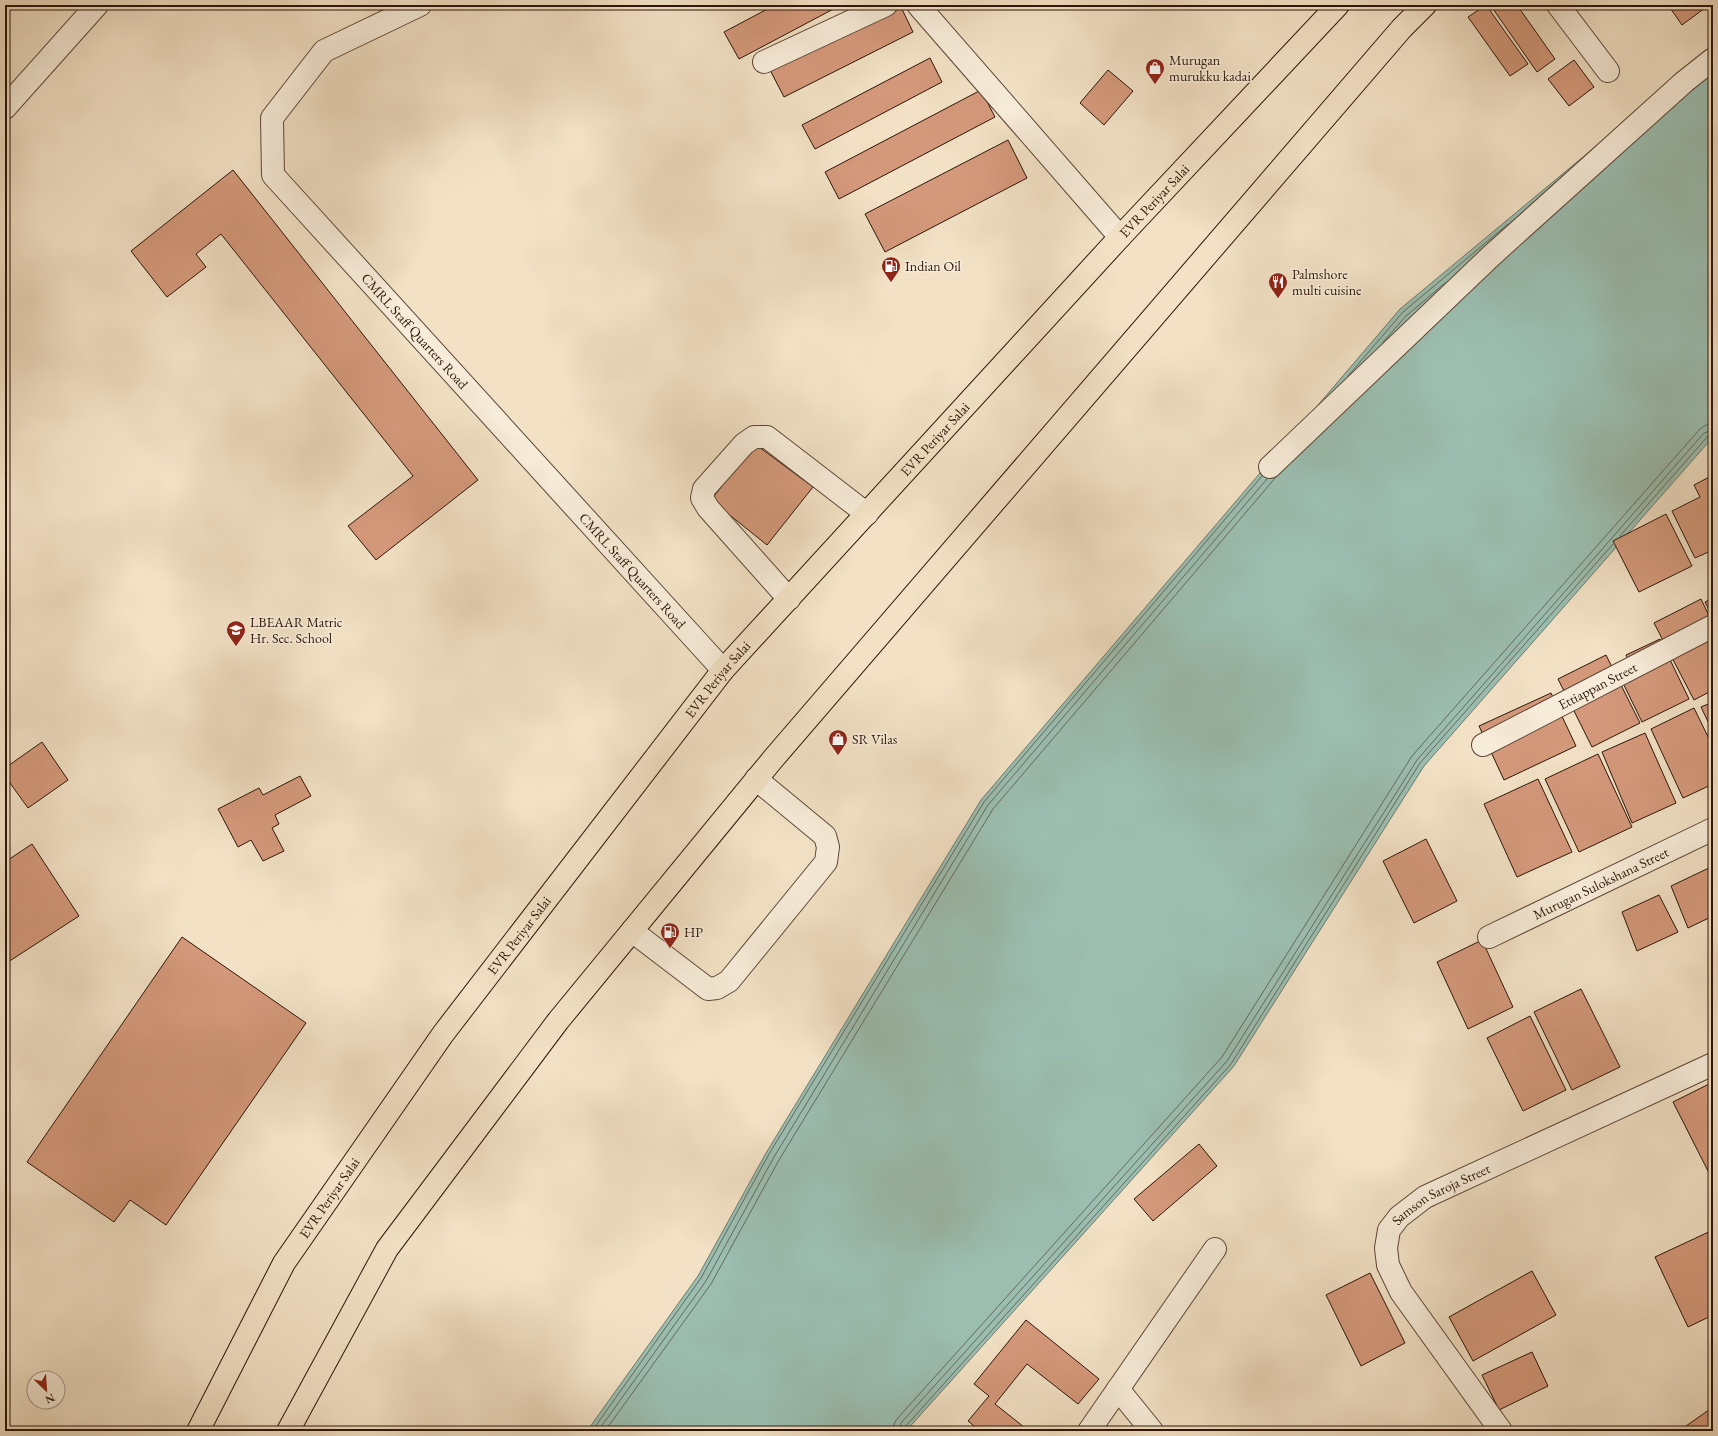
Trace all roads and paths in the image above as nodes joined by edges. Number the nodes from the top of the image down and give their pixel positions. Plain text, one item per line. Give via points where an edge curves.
1 (96, 5) edge
2 (420, 5) edge
3 (886, 5) edge
4 (918, 5) edge
5 (1338, 5) edge
6 (1425, 5) edge
7 (1558, 5) edge
8 (1713, 59) edge
9 (764, 62) dead end
10 (1608, 71) dead end
11 (5, 108) edge
12 (1120, 237) junction
13 (1270, 466) dead end
14 (866, 514) junction
15 (788, 599) junction
16 (1713, 626) edge
17 (724, 670) junction
18 (1483, 746) dead end
19 (756, 779) junction
20 (1713, 829) edge
21 (632, 931) junction
22 (1489, 937) dead end
23 (1713, 1064) edge
24 (1215, 1249) dead end
25 (1118, 1389) junction
26 (198, 1431) edge
27 (288, 1431) edge
28 (1089, 1431) edge
29 (1152, 1431) edge
30 (1501, 1431) edge

1 - 11 street
2 - 17 street, CMRL Staff Quarters Road via 324,51 272,118 273,175
3 - 9 street
4 - 12 street
5 - 12 main road, EVR Periyar Salai
6 - 19 main road via 1397,34
7 - 10 street
8 - 13 street via 1684,82 1491,256
12 - 14 main road, EVR Periyar Salai
14 - 15 main road, EVR Periyar Salai
14 - 15 street via 767,437 754,437 744,444 704,489 702,498
15 - 17 main road, EVR Periyar Salai
16 - 18 street, Ettiappan Street
17 - 26 main road, EVR Periyar Salai via 443,1034 289,1256
19 - 21 main road
19 - 21 street via 825,836 828,847 826,862 822,868 729,981 717,988 708,989
20 - 22 street, Murugan Sulokshana Street
21 - 27 main road via 558,1021 388,1249
23 - 30 street, Samson Saroja Street via 1425,1197 1398,1217 1389,1230 1386,1248 1388,1264 1401,1292
24 - 25 street
25 - 28 street
25 - 29 street

